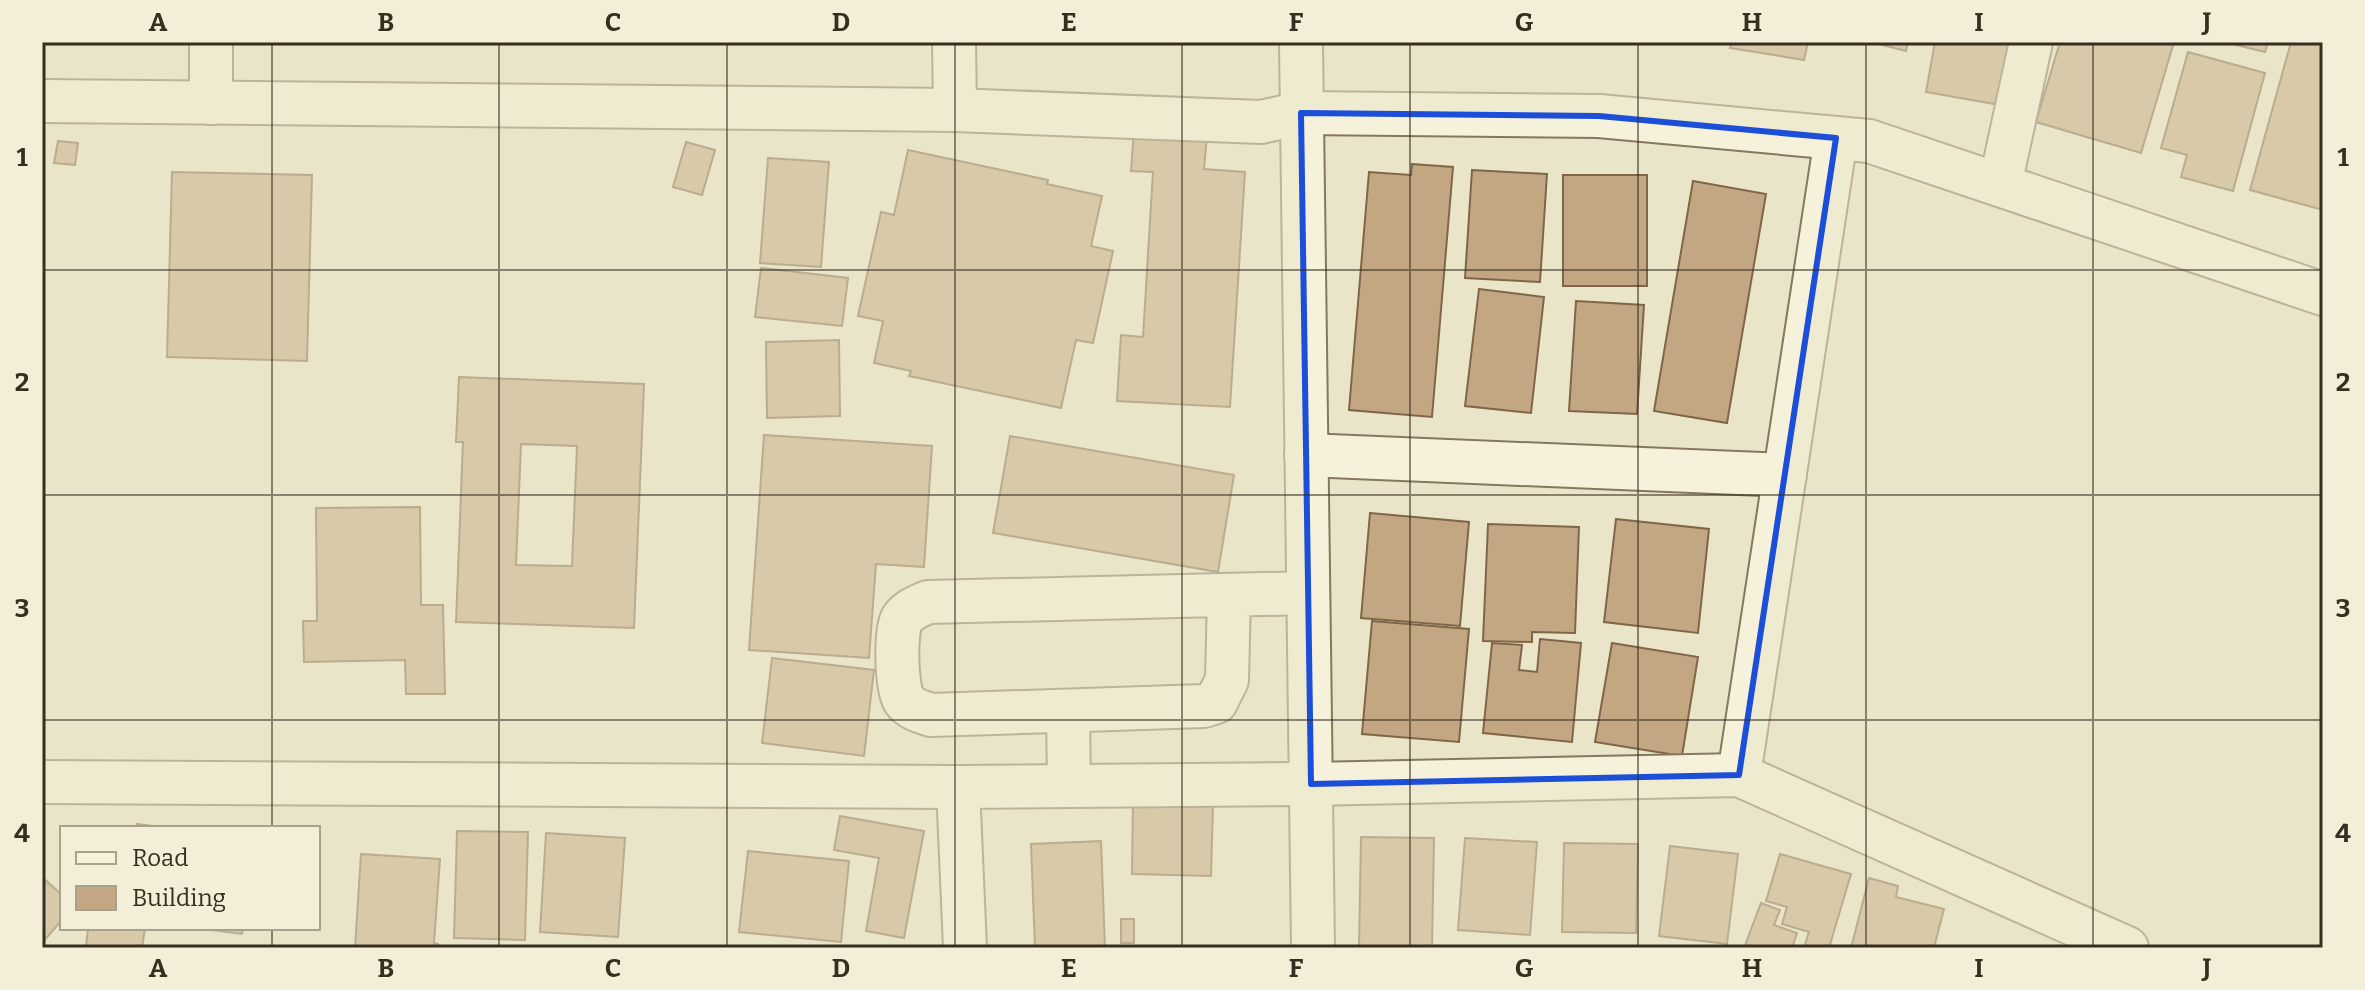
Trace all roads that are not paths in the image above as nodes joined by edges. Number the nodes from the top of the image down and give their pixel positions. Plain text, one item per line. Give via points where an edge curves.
1 (211, 42) edge
2 (954, 42) edge
3 (1301, 42) edge
4 (2031, 42) edge
5 (42, 101) edge
6 (211, 103) junction
7 (955, 110) junction
8 (1301, 113) junction
9 (1836, 138) junction
10 (2000, 185) junction
11 (2323, 294) edge
12 (1306, 455) junction
13 (1785, 475) junction
14 (1308, 593) junction
15 (1229, 595) junction
16 (1068, 711) junction
17 (1739, 775) junction
18 (42, 782) edge
19 (1311, 784) junction
20 (1069, 786) junction
21 (958, 787) junction
22 (965, 948) edge
23 (1313, 948) edge
24 (2127, 948) edge

1 - 6 street
2 - 7 street
3 - 8 street
4 - 10 street
5 - 6 street
6 - 7 street
7 - 8 street via 1261,122
8 - 9 street via 1599,116
8 - 12 street
9 - 10 street via 1869,141
9 - 13 street
10 - 11 street
12 - 13 street
12 - 14 street
13 - 17 street
14 - 15 street
14 - 19 street
15 - 16 street via 1227,680 1216,702
15 - 16 street via 928,602 902,620 899,687 915,710 931,715
16 - 20 street
17 - 19 street
17 - 24 street
18 - 21 street
19 - 20 street
19 - 23 street
20 - 21 street
21 - 22 street

